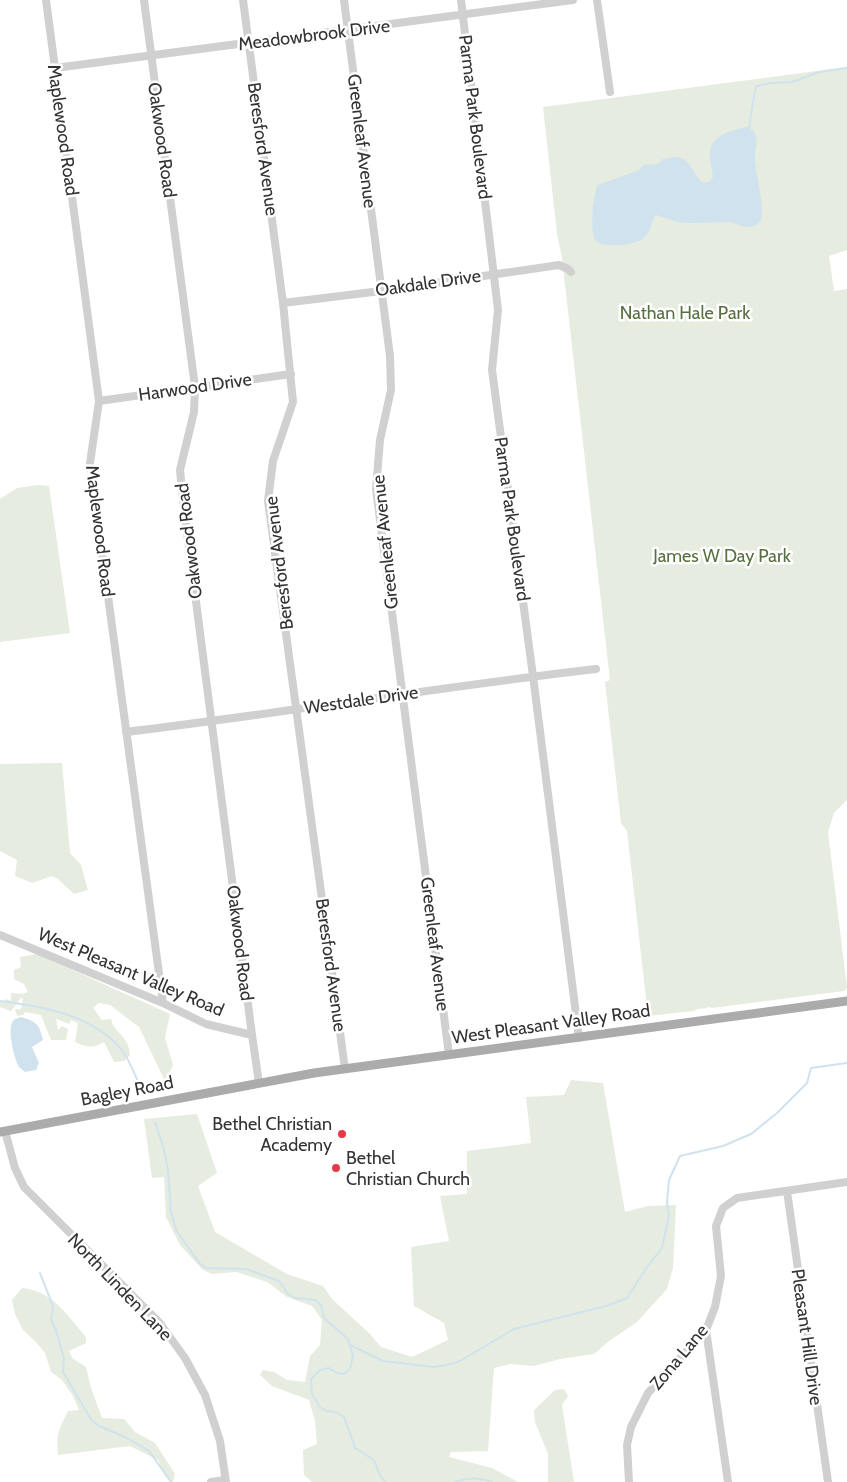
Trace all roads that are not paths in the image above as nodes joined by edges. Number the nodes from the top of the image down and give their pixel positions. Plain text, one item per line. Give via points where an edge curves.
1 (46, 0) edge
2 (144, 0) edge
3 (243, 0) edge
4 (344, 0) edge
5 (461, 0) edge
6 (573, 0) edge
7 (597, 0) edge
8 (463, 15) junction
9 (348, 30) junction
10 (248, 43) junction
11 (151, 57) junction
12 (55, 68) junction
13 (610, 92) dead end
14 (571, 272) dead end
15 (494, 273) junction
16 (381, 291) junction
17 (283, 302) junction
18 (291, 374) junction
19 (195, 387) junction
20 (99, 401) junction
21 (596, 669) dead end
22 (533, 676) junction
23 (403, 694) junction
24 (298, 709) junction
25 (211, 722) junction
26 (126, 732) junction
27 (0, 935) edge
28 (847, 1001) edge
29 (163, 1003) junction
30 (252, 1036) junction
31 (579, 1038) junction
32 (448, 1054) junction
33 (345, 1069) junction
34 (259, 1083) junction
35 (3, 1131) edge
36 (847, 1182) edge
37 (787, 1191) junction
38 (706, 1330) junction
39 (225, 1481) edge
40 (211, 1482) edge
41 (630, 1482) edge
42 (728, 1482) edge
43 (828, 1482) edge

1 - 12 street, Maplewood Road
2 - 11 street, Oakwood Road
3 - 10 street, Beresford Avenue
4 - 9 street, Greenleaf Avenue
5 - 8 street, Parma Park Boulevard
6 - 8 street, Meadowbrook Drive
7 - 13 street
8 - 9 street, Meadowbrook Drive
8 - 15 street, Parma Park Boulevard
9 - 10 street, Meadowbrook Drive
9 - 16 street, Greenleaf Avenue
10 - 11 street, Meadowbrook Drive
10 - 17 street, Beresford Avenue
11 - 12 street, Meadowbrook Drive
11 - 19 street, Oakwood Road
12 - 20 street, Maplewood Road
14 - 15 street, Oakdale Drive via 559,265
15 - 16 street, Oakdale Drive
15 - 22 street, Parma Park Boulevard via 498,310 492,370
16 - 17 street, Oakdale Drive
16 - 23 street, Greenleaf Avenue via 391,390 380,440 376,490
17 - 18 street, Beresford Avenue
18 - 19 street, Harwood Drive
18 - 24 street, Beresford Avenue via 293,402 273,461 268,501
19 - 20 street, Harwood Drive
19 - 25 street, Oakwood Road via 194,412 180,470
20 - 26 street, Maplewood Road via 90,463
21 - 22 street, Westdale Drive
22 - 23 street, Westdale Drive
22 - 31 street, Parma Park Boulevard
23 - 24 street, Westdale Drive
23 - 32 street, Greenleaf Avenue
24 - 25 street, Westdale Drive
24 - 33 street, Beresford Avenue
25 - 26 street, Westdale Drive
25 - 30 street, Oakwood Road
26 - 29 street, Maplewood Road
27 - 29 street, West Pleasant Valley Road
28 - 31 main road, West Pleasant Valley Road
29 - 30 street, West Pleasant Valley Road via 206,1024
30 - 34 street, Oakwood Road
31 - 32 main road, West Pleasant Valley Road
32 - 33 main road, West Pleasant Valley Road
33 - 34 main road, West Pleasant Valley Road
34 - 35 main road, Bagley Road
35 - 39 street, North Linden Lane via 24,1187 158,1322 185,1358 207,1402 220,1441
36 - 37 street, Zona Lane
37 - 38 street, Zona Lane via 737,1198 723,1208 716,1226 721,1276 715,1307
37 - 43 street, Pleasant Hill Drive
38 - 41 street, Zona Lane via 648,1393 639,1410 627,1445
38 - 42 street
39 - 40 street

